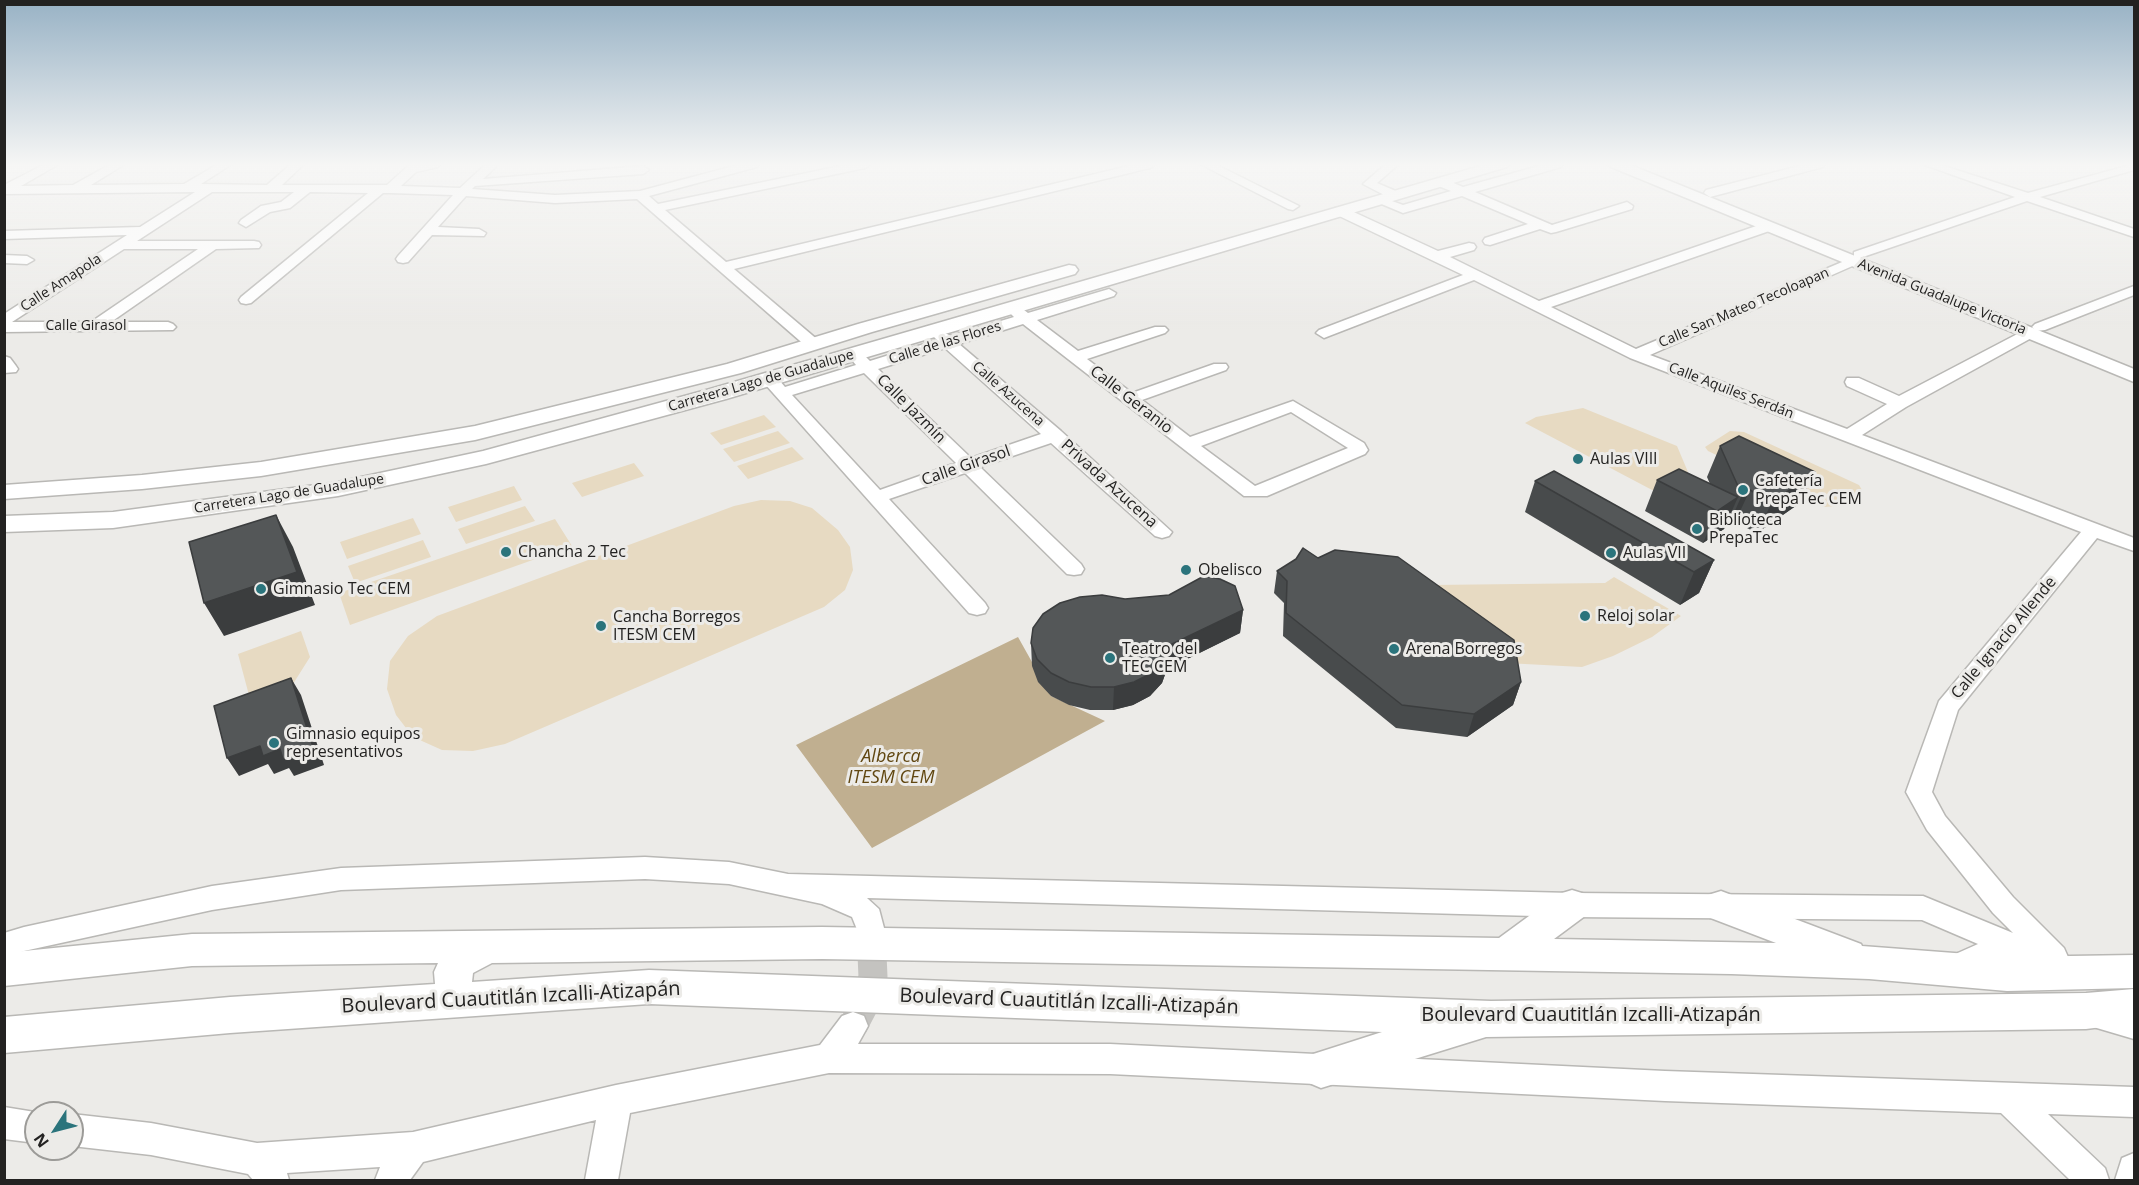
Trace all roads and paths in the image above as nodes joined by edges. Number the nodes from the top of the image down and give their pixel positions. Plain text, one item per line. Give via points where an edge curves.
1 (159, 219) edge
2 (251, 219) edge
3 (347, 219) edge
4 (438, 219) edge
5 (670, 219) edge
6 (921, 219) edge
7 (1246, 219) edge
8 (1314, 219) edge
9 (1358, 219) edge
10 (1526, 219) edge
11 (1583, 219) edge
12 (1749, 219) edge
13 (1769, 219) edge
14 (1965, 219) edge
15 (2094, 219) edge
16 (1362, 221) joint
17 (246, 223) dead end
18 (1539, 225) junction
19 (1767, 227) junction
20 (141, 231) junction
21 (427, 231) junction
22 (479, 233) dead end
23 (2134, 233) edge
24 (4, 235) edge
25 (1490, 241) dead end
26 (120, 245) junction
27 (213, 245) junction
28 (254, 245) dead end
29 (1469, 247) dead end
30 (1437, 256) junction
31 (1856, 258) junction
32 (403, 259) dead end
33 (4, 260) edge
34 (27, 260) dead end
35 (724, 267) junction
36 (1475, 275) junction
37 (2134, 290) edge
38 (246, 300) dead end
39 (1539, 306) junction
40 (1018, 313) junction
41 (6, 320) edge
42 (96, 326) junction
43 (168, 327) dead end
44 (866, 327) junction
45 (1160, 330) dead end
46 (2035, 330) junction
47 (1324, 333) dead end
48 (941, 336) junction
49 (813, 344) junction
50 (884, 344) junction
51 (1636, 355) junction
52 (1076, 357) junction
53 (860, 360) junction
54 (2134, 364) edge
55 (1220, 367) dead end
56 (2134, 376) edge
57 (1853, 382) dead end
58 (775, 386) junction
59 (1130, 399) junction
60 (1900, 403) junction
61 (1055, 435) junction
62 (1849, 436) junction
63 (1188, 444) junction
64 (968, 466) junction
65 (142, 482) junction
66 (4, 492) edge
67 (877, 497) junction
68 (113, 520) junction
69 (4, 524) edge
70 (2094, 530) junction
71 (1162, 532) dead end
72 (2131, 540) edge
73 (1074, 569) dead end
74 (977, 608) dead end
75 (782, 885) junction
76 (1572, 905) junction
77 (1722, 906) junction
78 (870, 928) tunnel mouth
79 (495, 947) junction
80 (1506, 954) junction
81 (2134, 955) edge
82 (2041, 956) junction
83 (9, 961) edge
84 (1869, 963) junction
85 (1954, 968) junction
86 (2134, 972) edge
87 (463, 999) junction
88 (2134, 1006) edge
89 (2086, 1011) junction
90 (1491, 1018) junction
91 (2134, 1025) edge
92 (853, 1026) tunnel mouth
93 (4, 1035) edge
94 (829, 1058) junction
95 (1321, 1069) junction
96 (2007, 1097) junction
97 (616, 1100) junction
98 (2134, 1102) edge
99 (4, 1123) edge
100 (24, 1126) edge
101 (84, 1131) edge
102 (413, 1148) junction
103 (265, 1170) edge
104 (2134, 1170) edge
105 (391, 1180) edge
106 (602, 1180) edge
107 (2093, 1180) edge
108 (2132, 1180) edge

1 - 20 street, Calle Amapola
2 - 17 street
3 - 38 street
4 - 21 street
5 - 35 street
6 - 35 street
7 - 44 main road, Carretera Lago de Guadalupe
8 - 40 main road, Carretera Lago de Guadalupe
9 - 16 street, Calle Aquiles Serdán
10 - 18 street
11 - 18 street via 1551,229
12 - 19 main road, Avenida Guadalupe Victoria
13 - 31 main road, Avenida Guadalupe Victoria
14 - 31 street, Calle San Mateo Tecoloapan
15 - 23 street
16 - 30 street, Calle Aquiles Serdán
18 - 25 street
19 - 31 main road, Avenida Guadalupe Victoria
19 - 39 street
20 - 24 street
20 - 26 street, Calle Amapola
21 - 22 street
21 - 32 street
26 - 27 street
26 - 41 street, Calle Amapola
27 - 28 street
27 - 42 street
29 - 30 street
30 - 36 street, Calle Aquiles Serdán
31 - 46 main road, Avenida Guadalupe Victoria
31 - 51 street, Calle San Mateo Tecoloapan
33 - 34 street
35 - 49 street
36 - 39 street, Calle Aquiles Serdán
36 - 47 street
37 - 46 street
39 - 51 street, Calle Aquiles Serdán
40 - 48 main road, Carretera Lago de Guadalupe
40 - 52 street, Calle Geranio
41 - 42 street, Calle Girasol
42 - 43 street, Calle Girasol
44 - 49 main road, Carretera Lago de Guadalupe
44 - 50 main road
45 - 52 street
46 - 54 main road, Avenida Guadalupe Victoria
46 - 56 main road, Avenida Guadalupe Victoria
46 - 60 street
48 - 50 main road, Carretera Lago de Guadalupe
48 - 53 street, Calle de las Flores
48 - 61 street, Calle Azucena
49 - 65 main road, Carretera Lago de Guadalupe via 734,369 475,433 261,469
50 - 53 main road, Carretera Lago de Guadalupe
51 - 62 street, Calle Aquiles Serdán
52 - 59 street, Calle Geranio
53 - 58 main road, Carretera Lago de Guadalupe
53 - 64 street, Calle Jazmín
55 - 59 street
57 - 60 street
58 - 67 street
58 - 68 main road, Carretera Lago de Guadalupe via 415,474 338,489
59 - 63 street, Calle Geranio
60 - 62 street
61 - 64 street, Calle Girasol
61 - 71 street, Privada Azucena
62 - 70 street, Calle Aquiles Serdán
63 - 63 street, Calle Geranio via 1251,492 1260,492 1359,450 1293,406
64 - 67 street, Calle Girasol
64 - 73 street, Calle Jazmín
65 - 66 main road, Carretera Lago de Guadalupe
65 - 68 main road
67 - 74 street
68 - 69 main road, Carretera Lago de Guadalupe
70 - 72 street, Calle Aquiles Serdán
70 - 82 street, Calle Ignacio Allende via 1947,707 1919,792 1936,822
75 - 76 street
75 - 78 street via 826,893 862,909 869,917
75 - 83 street via 729,873 645,868 341,879 212,898 24,939
76 - 77 street
76 - 80 main road
77 - 82 street via 1923,908
77 - 84 main road
79 - 80 main road via 822,943
79 - 83 main road via 192,950
79 - 87 main road via 471,953 456,966 454,988
80 - 84 main road
81 - 82 street
82 - 85 street via 1980,956
84 - 85 main road
85 - 86 main road via 2007,974
87 - 90 main road, Boulevard Cuautitlán Izcalli-Atizapán via 649,987
87 - 93 main road, Boulevard Cuautitlán Izcalli-Atizapán
88 - 89 main road, Boulevard Cuautitlán Izcalli-Atizapán
89 - 90 main road, Boulevard Cuautitlán Izcalli-Atizapán
89 - 91 street
90 - 95 main road
92 - 94 street
94 - 95 street via 1110,1059
94 - 97 street
95 - 96 street
96 - 98 street
96 - 107 street
97 - 102 street
97 - 106 street
99 - 100 street
101 - 103 street via 151,1139
102 - 103 street
102 - 105 street
104 - 108 street

